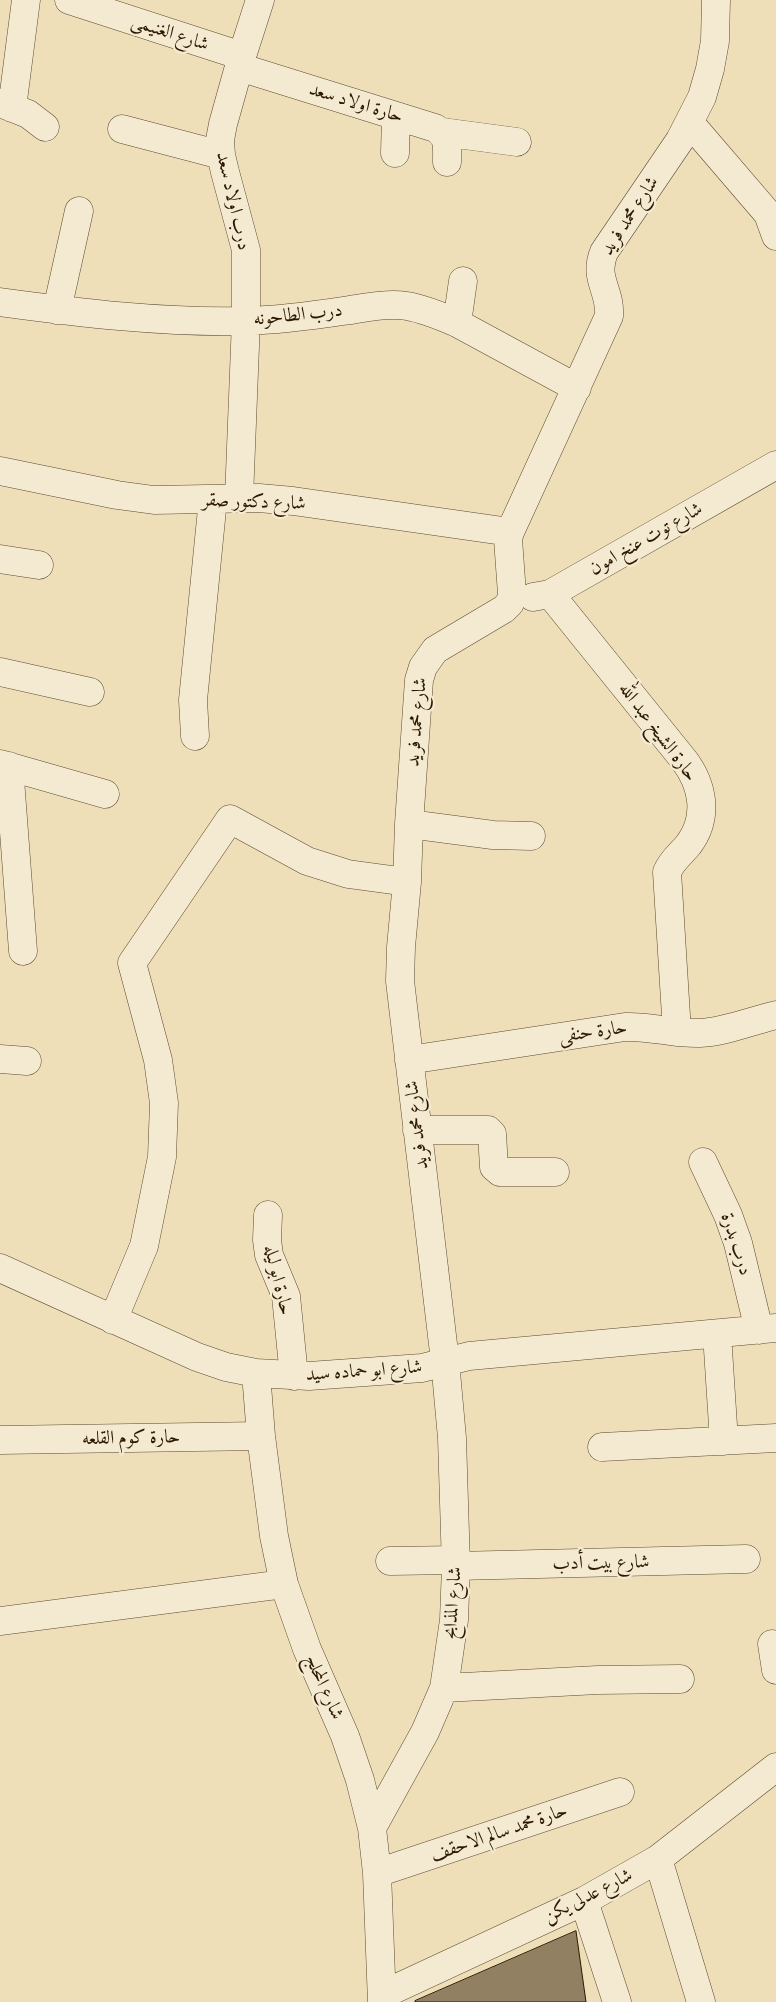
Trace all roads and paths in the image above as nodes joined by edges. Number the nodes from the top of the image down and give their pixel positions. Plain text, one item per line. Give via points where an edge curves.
1 (26, 0) edge
2 (69, 0) edge
3 (260, 0) edge
4 (716, 0) edge
5 (241, 61) junction
6 (6, 105) edge
7 (396, 116) junction
8 (690, 123) junction
9 (45, 127) dead end
10 (122, 129) dead end
11 (442, 132) junction
12 (517, 142) dead end
13 (395, 153) dead end
14 (221, 155) junction
15 (447, 162) dead end
16 (79, 211) dead end
17 (776, 236) edge
18 (463, 281) dead end
19 (0, 302) edge
20 (57, 310) junction
21 (246, 321) junction
22 (457, 323) junction
23 (578, 388) junction
24 (0, 471) edge
25 (774, 475) edge
26 (226, 499) junction
27 (510, 532) junction
28 (0, 558) edge
29 (40, 565) dead end
30 (550, 594) junction
31 (512, 599) junction
32 (0, 672) edge
33 (90, 692) dead end
34 (195, 736) dead end
35 (4, 765) edge
36 (105, 794) dead end
37 (409, 824) junction
38 (531, 836) dead end
39 (407, 882) junction
40 (24, 952) dead end
41 (776, 1015) edge
42 (677, 1032) junction
43 (0, 1059) edge
44 (409, 1060) junction
45 (28, 1061) dead end
46 (417, 1130) junction
47 (703, 1162) dead end
48 (555, 1172) dead end
49 (268, 1215) dead end
50 (0, 1268) edge
51 (113, 1320) junction
52 (768, 1329) edge
53 (717, 1334) junction
54 (445, 1361) junction
55 (256, 1373) junction
56 (294, 1376) junction
57 (261, 1436) junction
58 (776, 1438) edge
59 (0, 1440) edge
60 (724, 1441) junction
61 (602, 1447) dead end
62 (746, 1559) dead end
63 (390, 1561) dead end
64 (456, 1563) junction
65 (284, 1584) junction
66 (0, 1621) edge
67 (680, 1679) dead end
68 (444, 1688) junction
69 (776, 1767) edge
70 (620, 1792) dead end
71 (372, 1828) junction
72 (658, 1859) junction
73 (377, 1873) junction
74 (584, 1901) junction
75 (382, 1998) edge
76 (617, 2002) edge
77 (701, 2002) edge

1 - 6 street
2 - 5 street, شارع الغنيمى
3 - 5 street, درب اولاد سعد
4 - 8 street, شارع محمد فريد via 715,41 710,70
5 - 7 street, حارة اولاد سعد
5 - 14 street, درب اولاد سعد via 223,124
6 - 9 street via 28,114
7 - 11 street, حارة اولاد سعد
7 - 13 street
8 - 17 street via 768,214
8 - 23 street, شارع محمد فريد via 604,252 599,270 608,297 609,316
10 - 14 street
11 - 12 street, حارة اولاد سعد
11 - 15 street via 446,138
14 - 21 street, درب اولاد سعد via 246,250
16 - 20 street
18 - 22 street
19 - 20 street, درب الطاحونه
20 - 21 street, درب الطاحونه
21 - 22 street, درب الطاحونه via 376,305 407,306
21 - 26 street, درب اولاد سعد
22 - 23 street, درب الطاحونه
23 - 27 street, شارع محمد فريد
24 - 26 street, شارع دكتور صقر via 154,500
25 - 30 street, شارع توت عنخ امون
26 - 27 street, شارع دكتور صقر via 293,501
26 - 34 street, درب اولاد سعد via 193,700
27 - 31 street, شارع محمد فريد
28 - 29 street
30 - 31 street, شارع توت عنخ امون
30 - 42 street, حارة الشيخ عبد الله via 684,760 699,786 701,816 696,831 689,844 671,862 667,872
31 - 37 street, شارع محمد فريد via 504,609 435,650 423,667 419,680
32 - 33 street
35 - 36 street
35 - 40 street
37 - 38 street via 493,835
37 - 39 street, شارع محمد فريد
39 - 44 street, شارع محمد فريد via 400,980
39 - 51 street via 348,874 307,861 230,819 132,963 158,1060 164,1104 162,1157 144,1246
41 - 42 street, حارة حنفى via 713,1031
42 - 44 street, حارة حنفى via 643,1026 625,1027
43 - 45 street
44 - 46 street, شارع محمد فريد
46 - 48 street via 488,1130 492,1134 497,1171
46 - 54 street, شارع محمد فريد
47 - 52 street, درب بدرة via 728,1215
49 - 56 street, حارة ابو ليله via 269,1255 286,1296
50 - 51 street, شارع ابو حماده سيد
51 - 55 street, شارع ابو حماده سيد via 197,1357
52 - 53 street, شارع ابو حماده سيد
53 - 54 street, شارع ابو حماده سيد via 469,1356
53 - 60 street
54 - 56 street, شارع ابو حماده سيد via 416,1369
54 - 64 street, شارع المذابح via 452,1438
55 - 56 street, شارع ابو حماده سيد
55 - 57 street, شارع المحلج
57 - 59 street, حارة كوم القلعه
57 - 65 street, شارع المحلج via 274,1536
58 - 60 street
60 - 61 street
62 - 64 street, شارع بيت أدب
63 - 64 street, شارع بيت أدب
64 - 68 street, شارع المذابح via 454,1620
65 - 66 street
65 - 71 street, شارع المحلج via 307,1649 345,1736
67 - 68 street
68 - 71 street, شارع المذابح via 425,1732
69 - 72 street, شارع عدلى يكن
70 - 73 street, حارة محمد سالم الاحقف
71 - 73 street, شارع المحلج
72 - 74 street, شارع عدلى يكن
72 - 77 street
73 - 75 street, شارع المحلج
74 - 75 street, شارع عدلى يكن
74 - 76 street

